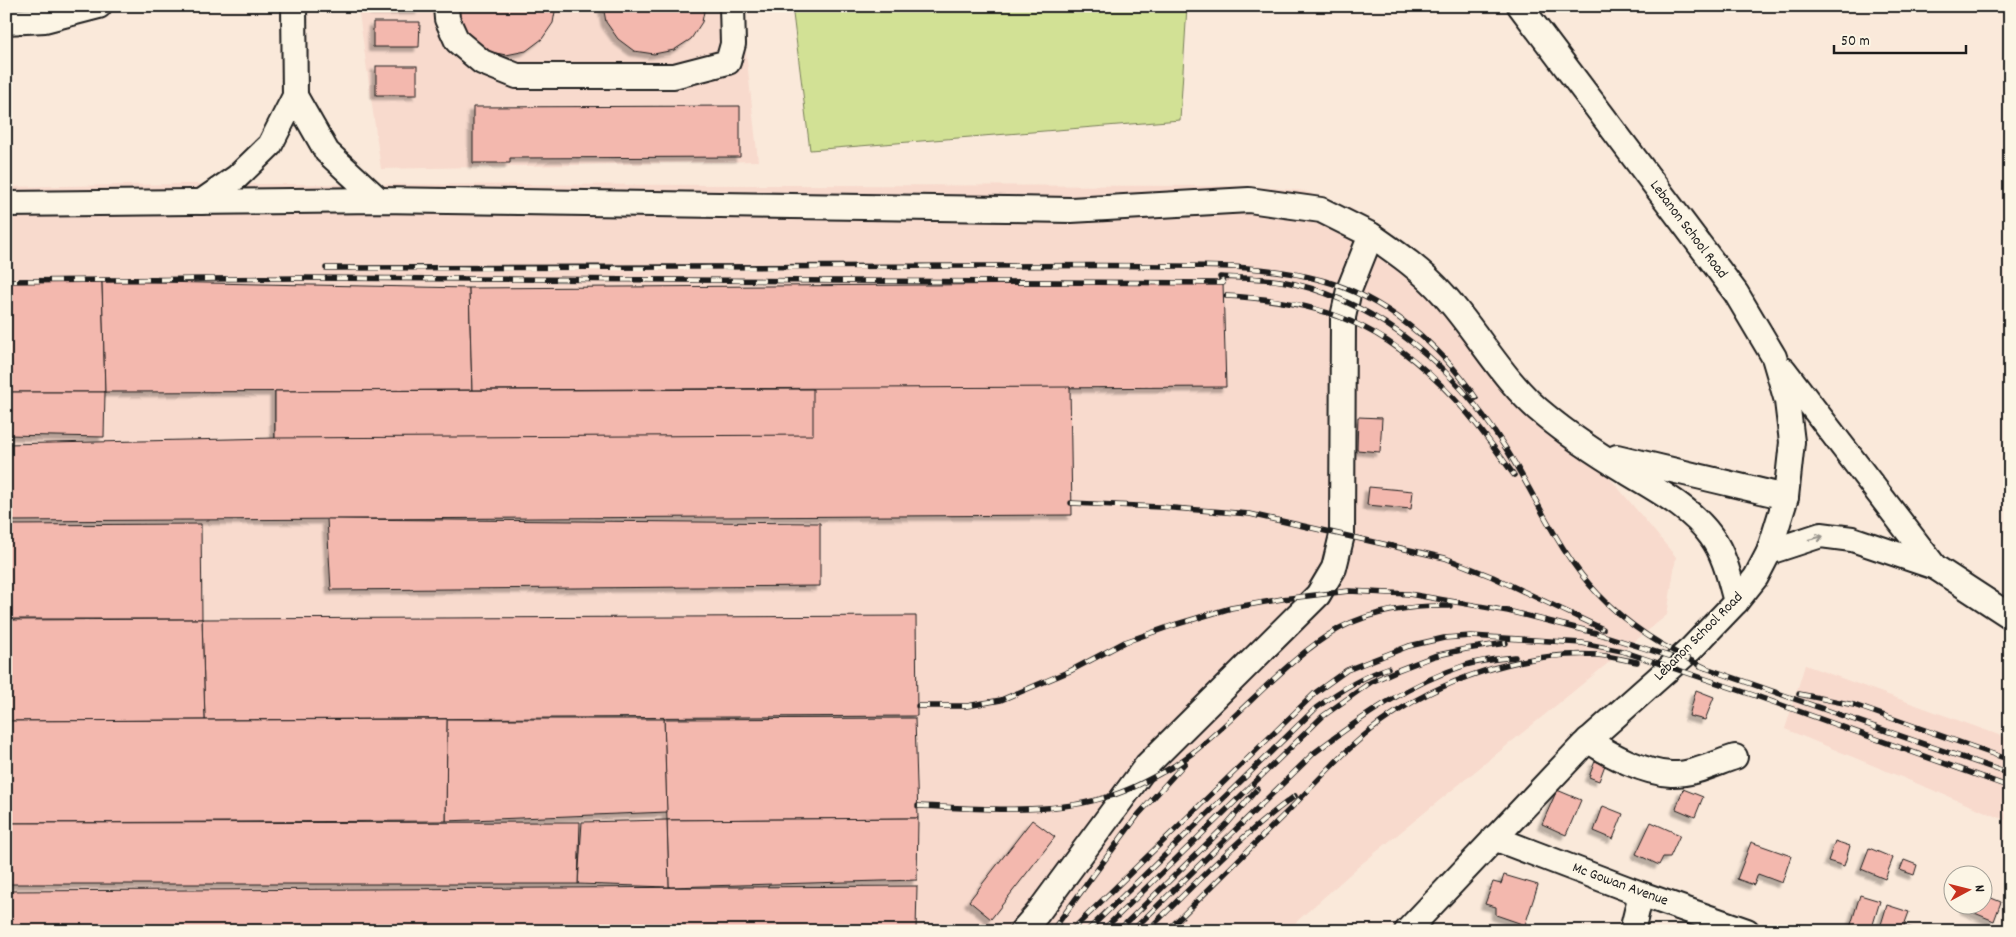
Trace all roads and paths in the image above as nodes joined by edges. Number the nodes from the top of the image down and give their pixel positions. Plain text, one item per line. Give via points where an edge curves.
1 (99, 6) edge
2 (294, 6) edge
3 (446, 6) edge
4 (732, 6) edge
5 (1520, 6) edge
6 (6, 22) edge
7 (295, 96) junction
8 (379, 200) junction
9 (201, 202) junction
10 (6, 204) edge
11 (1371, 235) junction
12 (1774, 357) junction
13 (1594, 452) junction
14 (1786, 498) junction
15 (1770, 552) junction
16 (1935, 567) junction
17 (1736, 602) junction
18 (2010, 616) edge
19 (1588, 740) junction
20 (1735, 757) dead end
21 (1494, 838) junction
22 (1641, 894) junction
23 (1022, 931) edge
24 (1406, 931) edge
25 (1632, 931) edge
26 (1747, 931) edge

1 - 6 street via 45,20
2 - 7 street
3 - 4 street via 447,19 457,41 482,62 517,76 674,76 728,62 733,44
5 - 12 street, Lebanon School Road via 1736,293
7 - 8 street via 327,152
7 - 9 street via 270,145 237,177
8 - 9 street
8 - 11 street via 1071,210 1249,200 1321,210
9 - 10 street
11 - 13 street via 1413,264 1444,294 1527,400
11 - 23 street via 1349,290 1343,317 1342,535 1334,568 1318,595 1147,765
12 - 14 street, Lebanon School Road via 1787,401 1792,442
12 - 16 street
13 - 14 street
13 - 17 street via 1656,489 1688,512 1711,536 1726,566
14 - 15 street, Lebanon School Road
15 -> 16 street via 1821,535 1852,539
15 - 17 street, Lebanon School Road
16 - 18 street
17 - 19 street, Lebanon School Road via 1691,649
19 - 20 street via 1606,753 1641,767 1671,774 1689,772
19 - 21 street, Lebanon School Road
21 - 22 street, Mc Gowan Avenue
21 - 24 street, Lebanon School Road
22 - 25 street
22 - 26 street, Mc Gowan Avenue

